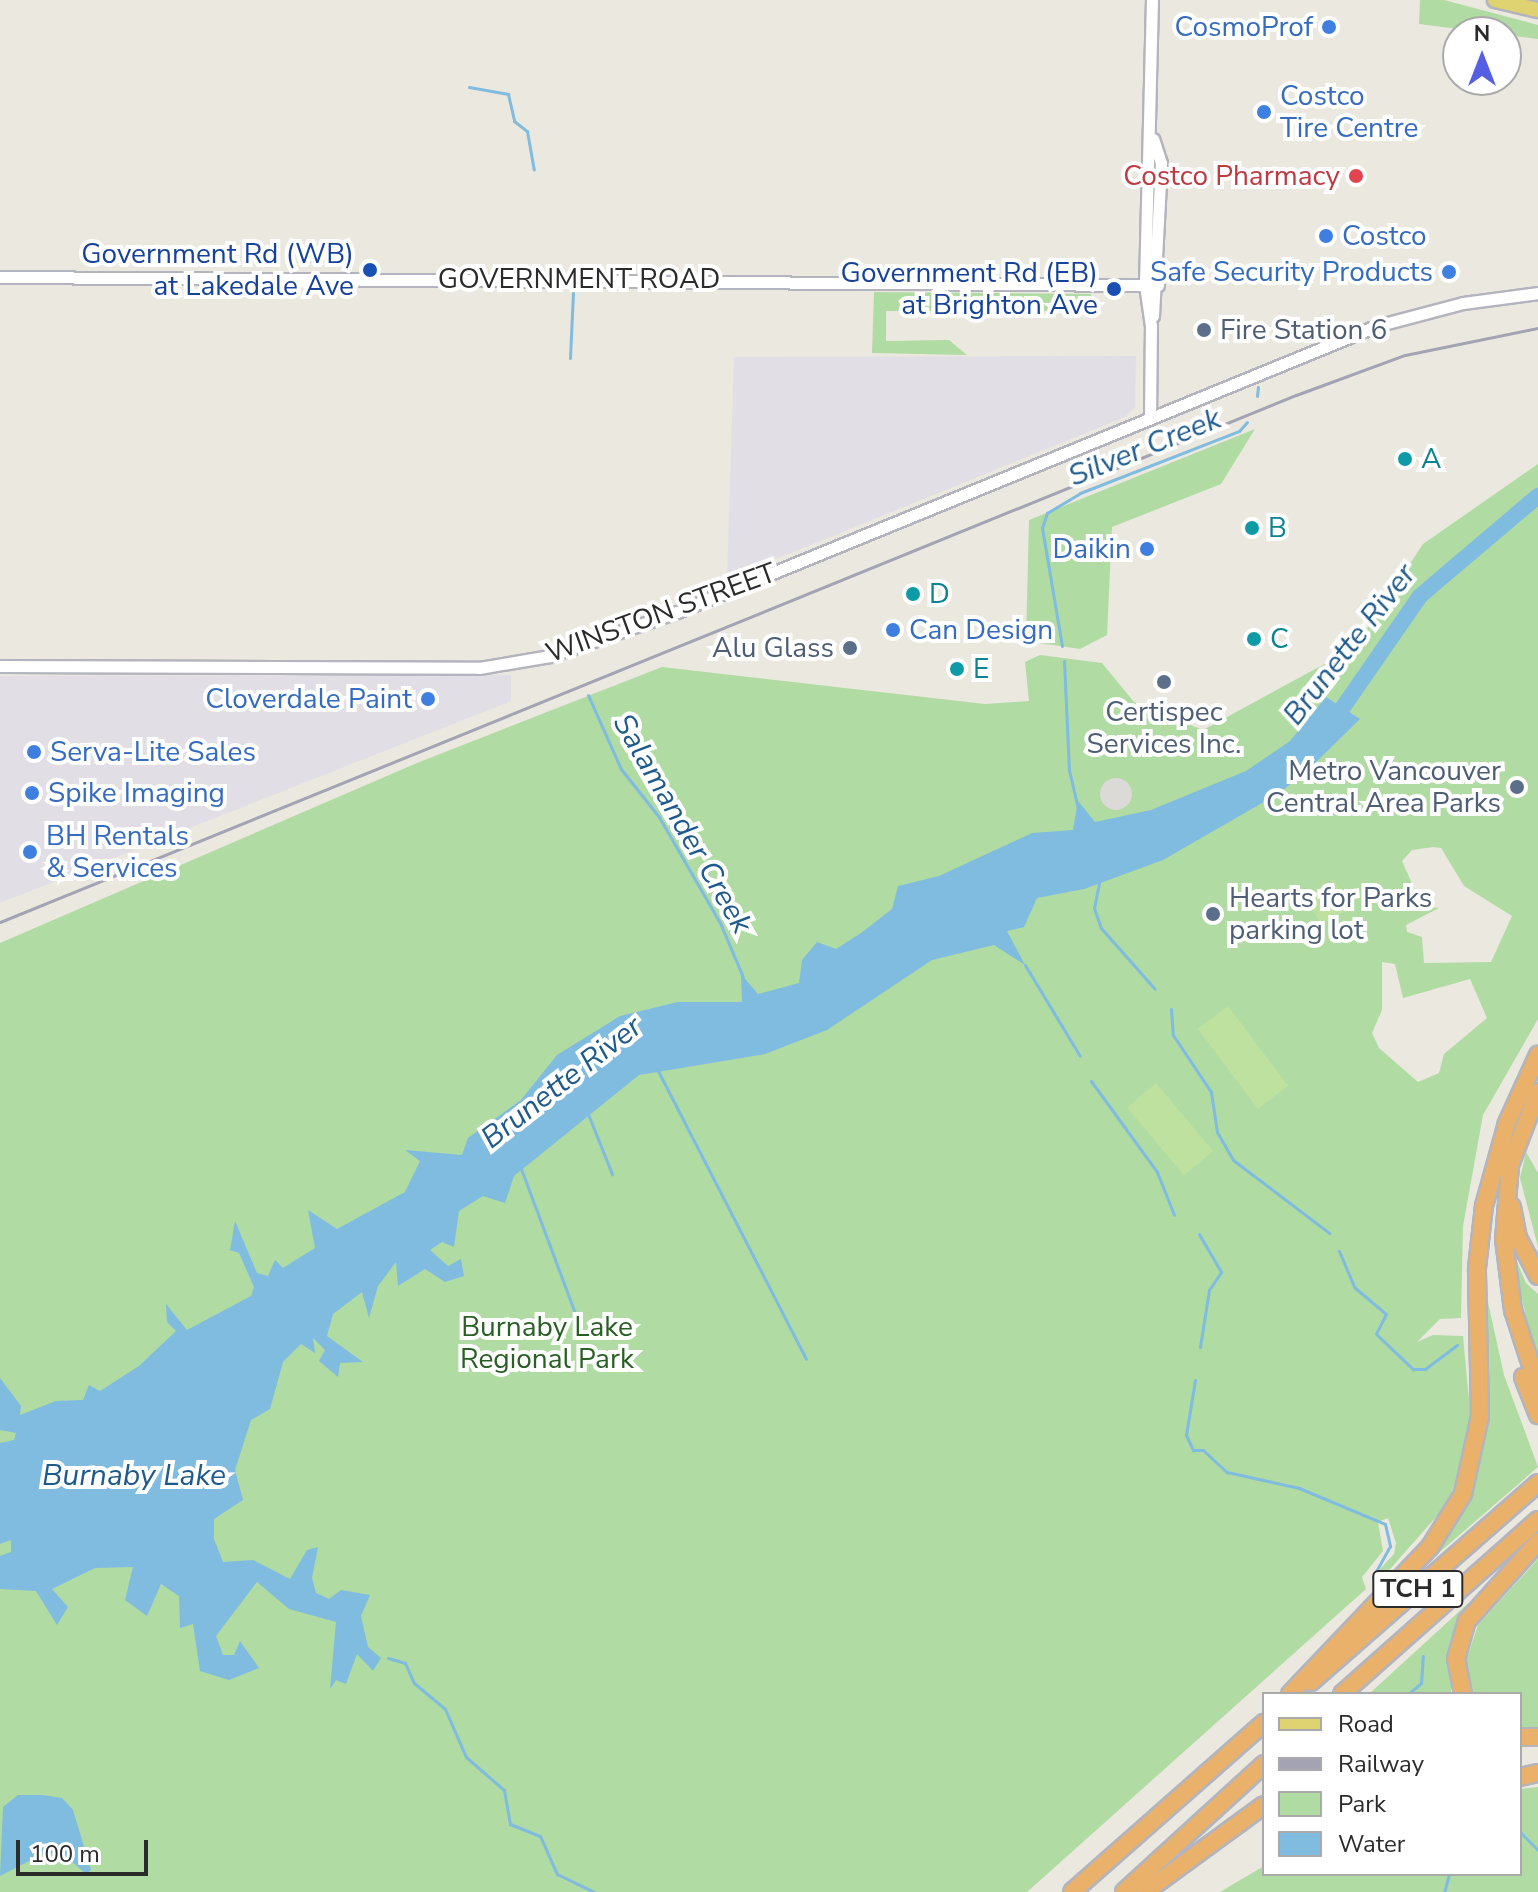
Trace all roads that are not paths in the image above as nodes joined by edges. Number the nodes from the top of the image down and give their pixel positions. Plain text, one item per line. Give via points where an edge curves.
1 (1152, 0) edge
2 (1495, 0) edge
3 (1538, 10) edge
4 (1153, 139) junction
5 (0, 277) edge
6 (1145, 285) junction
7 (1158, 285) junction
8 (1538, 293) edge
9 (1151, 326) junction
10 (1150, 418) junction
11 (0, 666) edge
12 (1538, 1055) edge
13 (1538, 1092) edge
14 (1510, 1165) junction
15 (1493, 1171) junction
16 (1538, 1276) edge
17 (1538, 1387) edge
18 (1538, 1415) edge
19 (1538, 1483) edge
20 (1538, 1520) edge
21 (1538, 1542) edge
22 (1292, 1692) edge
23 (1299, 1692) edge
24 (1344, 1692) edge
25 (1463, 1692) edge
26 (1262, 1725) edge
27 (1262, 1766) edge
28 (1262, 1806) edge
29 (1072, 1892) edge
30 (1124, 1892) edge
31 (1145, 1892) edge

1 - 4 street
2 - 3 main road
4 - 6 street via 1146,161
4 - 7 street via 1161,163
5 - 6 street, GOVERNMENT ROAD
6 - 7 street, GOVERNMENT ROAD
6 - 9 street
7 - 9 street
8 - 10 street, WINSTON STREET via 1463,303 1376,326
9 - 10 street
10 - 11 street, WINSTON STREET via 677,612 525,662 479,668
12 - 15 highway
13 - 14 highway
14 - 16 highway via 1514,1226
14 - 17 highway via 1505,1273
15 - 18 highway via 1499,1297
15 - 22 highway via 1477,1268 1480,1417 1463,1494 1430,1547
19 - 23 highway, TCH 1
20 - 24 highway, TCH 1
21 - 25 highway via 1467,1621 1456,1659
26 - 29 highway
27 - 30 highway
28 - 31 highway

